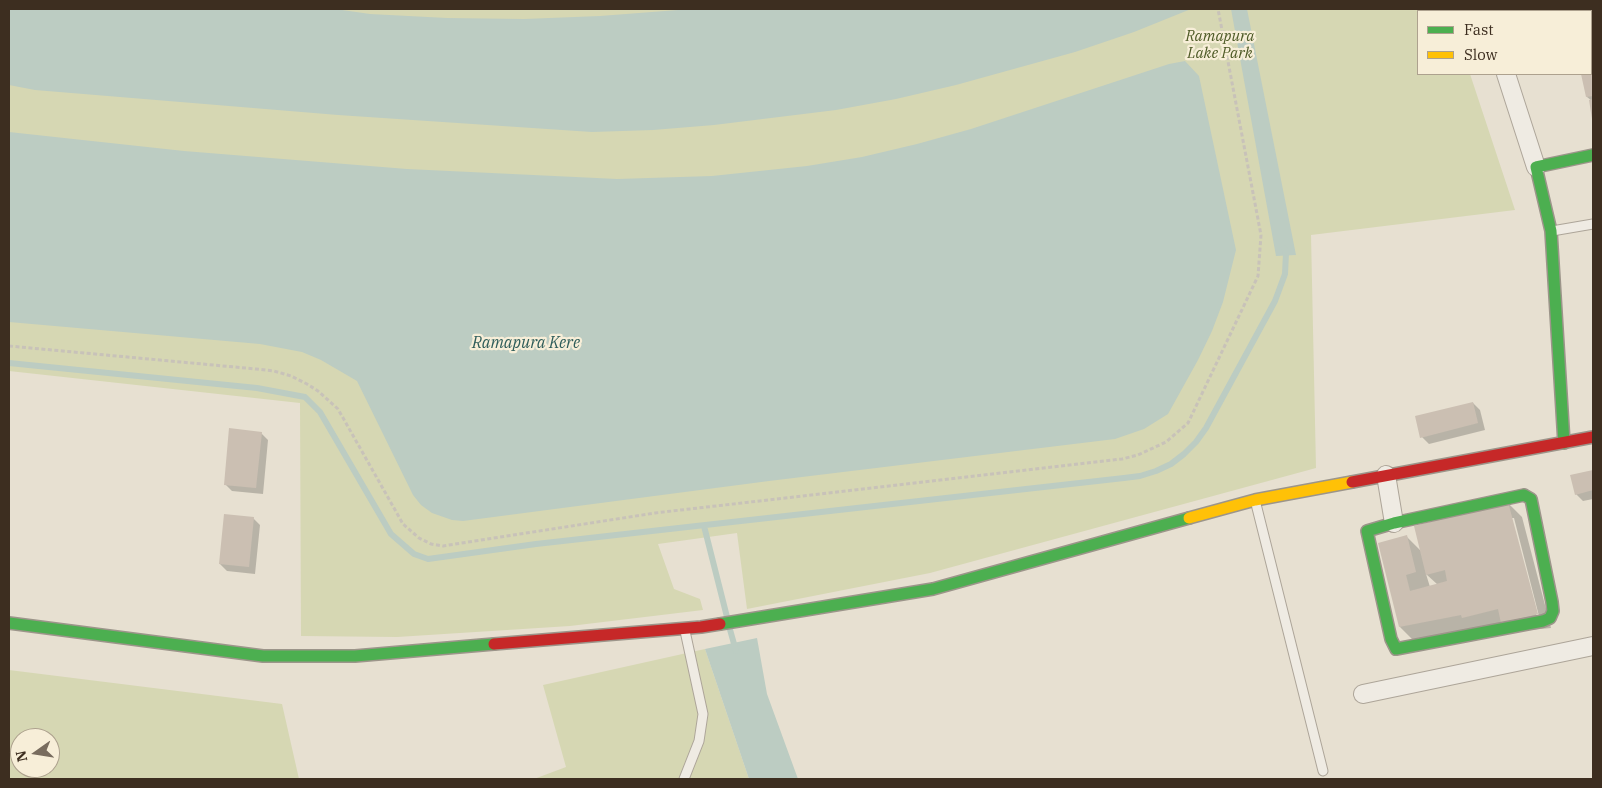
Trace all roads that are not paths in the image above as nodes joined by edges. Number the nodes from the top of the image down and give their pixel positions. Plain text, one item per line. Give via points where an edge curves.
1 (1506, 75) edge
2 (1593, 155) edge
3 (1536, 166) junction
4 (1593, 224) edge
5 (1551, 231) junction
6 (1593, 437) edge
7 (1564, 442) junction
8 (1386, 475) junction
9 (1254, 500) junction
10 (1394, 523) junction
11 (9, 623) edge
12 (685, 628) junction
13 (1593, 646) edge
14 (1363, 694) dead end
15 (1323, 771) dead end
16 (684, 779) edge

1 - 3 street
2 - 3 main road
3 - 5 main road
4 - 5 lane
5 - 7 main road
6 - 7 main road
7 - 8 main road
8 - 9 main road
8 - 10 street
9 - 12 main road via 933,588
9 - 15 lane
10 - 10 main road via 1366,532 1396,649 1550,618 1552,602 1528,496
11 - 12 main road via 263,656 355,656
12 - 16 lane via 703,714 699,741
13 - 14 street

